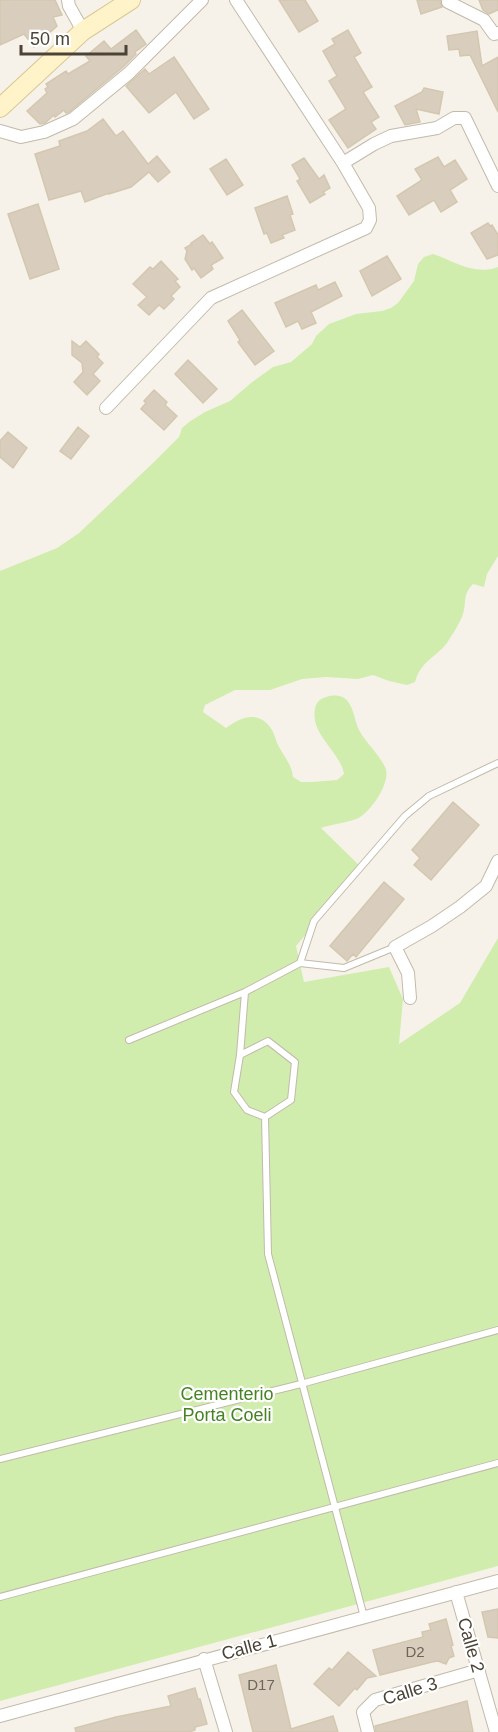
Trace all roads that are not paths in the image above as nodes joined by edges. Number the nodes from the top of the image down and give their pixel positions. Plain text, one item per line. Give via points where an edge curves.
1 (68, 0) edge
2 (131, 0) edge
3 (202, 0) edge
4 (236, 0) edge
5 (448, 2) dead end
6 (83, 31) junction
7 (498, 33) edge
8 (0, 108) edge
9 (0, 131) edge
10 (343, 163) junction
11 (498, 186) edge
12 (106, 408) dead end
13 (498, 763) edge
14 (498, 861) edge
15 (395, 947) junction
16 (300, 963) junction
17 (245, 992) junction
18 (410, 998) dead end
19 (129, 1040) dead end
20 (240, 1055) junction
21 (265, 1117) junction
22 (498, 1330) edge
23 (302, 1384) junction
24 (0, 1459) edge
25 (498, 1463) edge
26 (335, 1507) junction
27 (498, 1581) edge
28 (456, 1592) junction
29 (0, 1597) edge
30 (364, 1617) junction
31 (204, 1659) junction
32 (479, 1670) junction
33 (0, 1716) edge
34 (226, 1732) edge
35 (368, 1732) edge
36 (496, 1732) edge

1 - 6 street
2 - 6 street
3 - 9 street via 129,73 73,119 21,137
4 - 10 street
5 - 7 street via 484,20 494,34
6 - 8 street
10 - 11 street via 391,136 438,128 454,118 465,118
10 - 12 street via 369,208 366,228 211,298
13 - 16 lane via 429,796 405,816 314,921
14 - 15 street via 486,886 442,920
15 - 16 lane via 344,968
15 - 18 street via 408,973
16 - 17 lane
17 - 19 lane
17 - 20 lane
20 - 21 lane via 234,1092 247,1110
20 - 21 lane via 268,1041 295,1062 291,1100
21 - 23 lane via 268,1254
22 - 23 lane
23 - 24 lane
23 - 26 lane
25 - 26 lane
26 - 29 lane
26 - 30 lane
27 - 28 street, Calle 1
28 - 30 street, Calle 1
28 - 32 street, Calle 2
30 - 31 street, Calle 1
31 - 33 street, Calle 1
31 - 34 street
32 - 35 street, Calle 3 via 375,1700 363,1713
32 - 36 street, Calle 2

